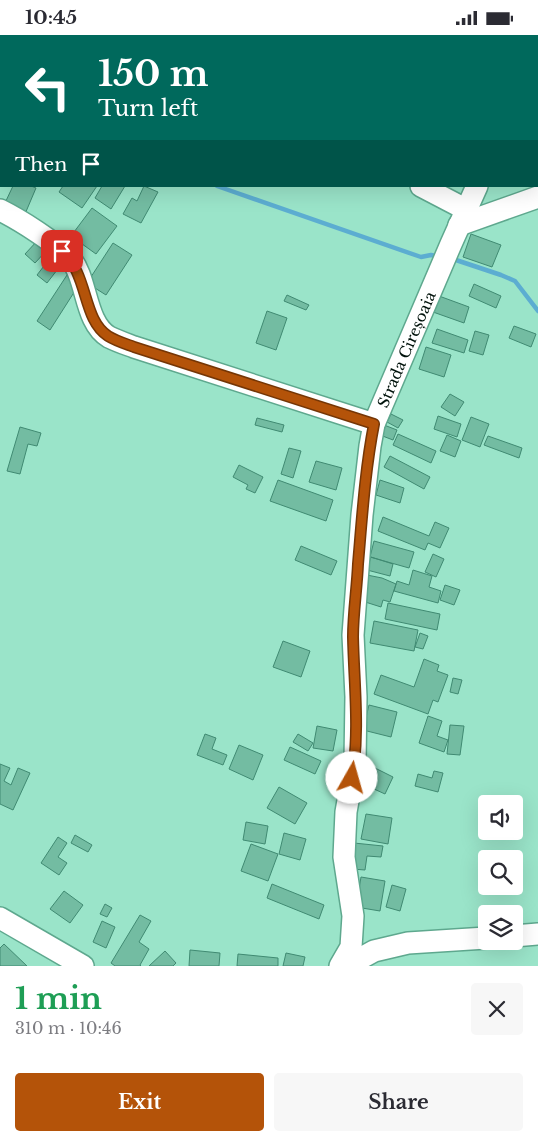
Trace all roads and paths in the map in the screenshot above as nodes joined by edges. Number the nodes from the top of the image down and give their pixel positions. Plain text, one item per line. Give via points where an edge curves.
1 (422, 187) edge
2 (477, 187) edge
3 (538, 197) edge
4 (0, 210) edge
5 (463, 217) junction
6 (374, 424) junction
7 (0, 918) edge
8 (538, 934) edge
9 (523, 935) edge
10 (478, 939) edge
11 (83, 966) edge
12 (340, 966) edge
13 (347, 966) edge

1 - 5 street
2 - 5 street, Strada Cireșoaia
3 - 5 street
4 - 6 street via 71,259 80,276 92,317 107,336
5 - 6 street, Strada Cireșoaia
6 - 12 street, Strada Cireșoaia via 362,515 353,635 356,697 354,761 346,812 344,857 353,916 351,947
7 - 11 street
8 - 9 street
10 - 13 street via 408,943 374,951

